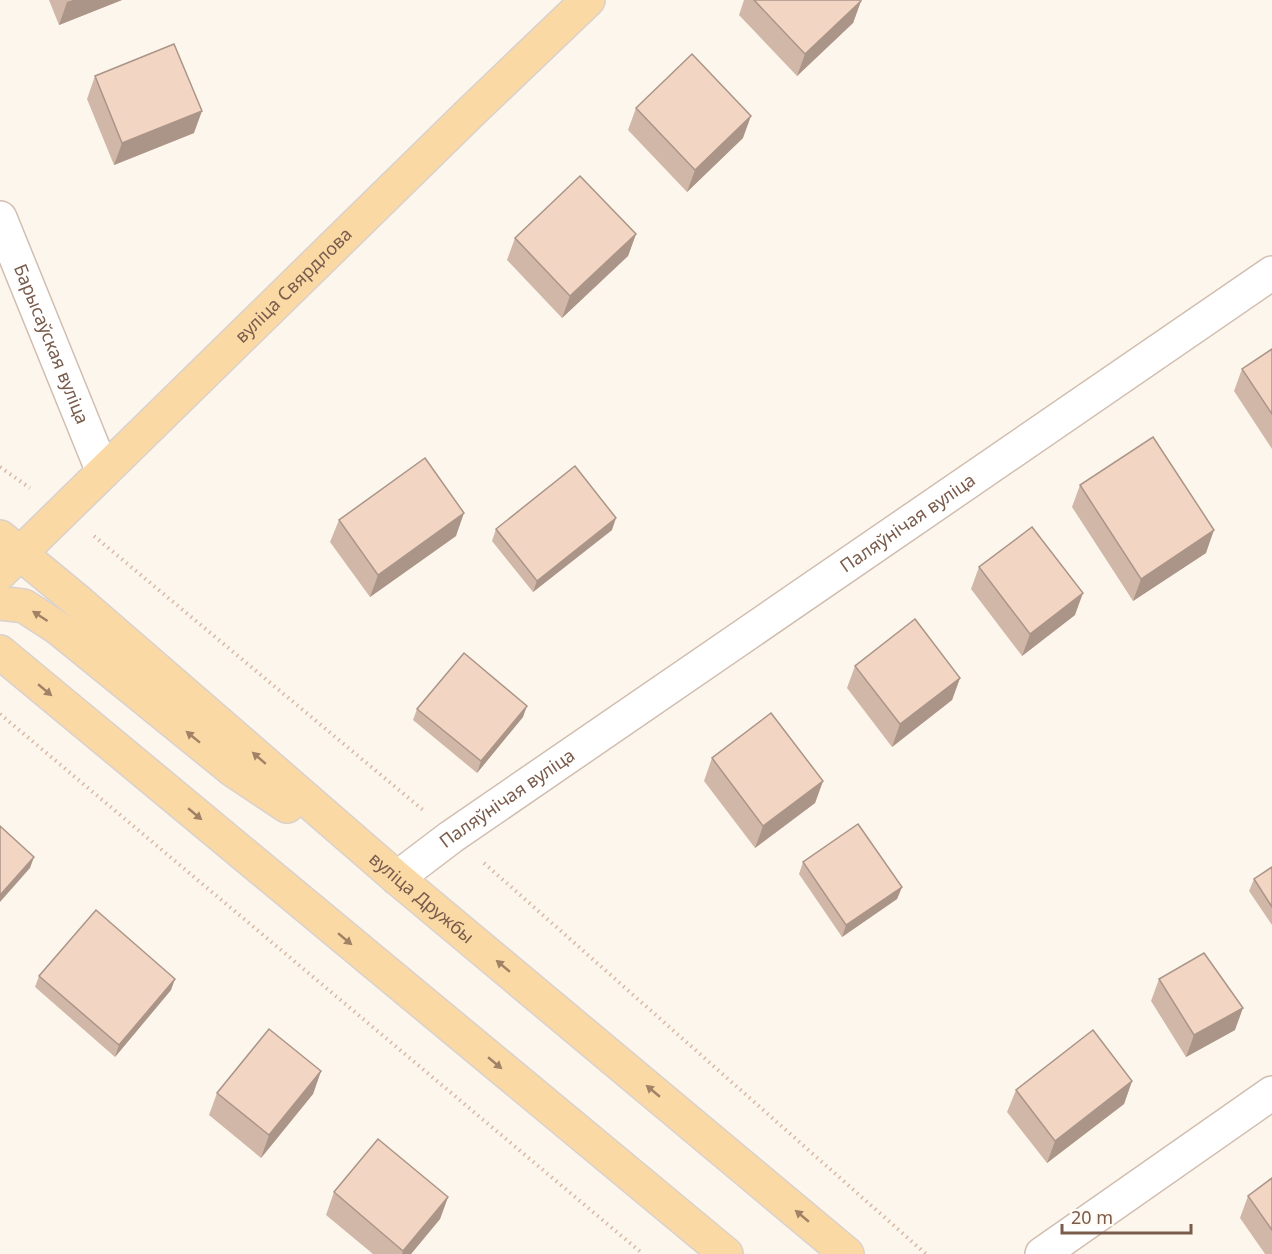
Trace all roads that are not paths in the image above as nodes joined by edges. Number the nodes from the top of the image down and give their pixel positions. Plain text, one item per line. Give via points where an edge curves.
1 (588, 0) edge
2 (0, 218) edge
3 (1272, 273) edge
4 (103, 472) junction
5 (5, 556) edge
6 (0, 603) edge
7 (0, 652) edge
8 (397, 878) junction
9 (1272, 1094) edge
10 (726, 1254) edge
11 (847, 1254) edge
12 (1042, 1254) edge

1 - 4 main road, вуліца Свярдлова
2 - 4 street, Барысаўская вуліца
3 - 8 street, Паляўнічая вуліца via 451,837
4 - 5 main road, вуліца Свярдлова
8 -> 5 main road, вуліца Дружбы via 80,603
8 -> 6 main road via 233,770 58,628 24,606
7 -> 10 main road
11 -> 8 main road, вуліца Дружбы
9 - 12 street

